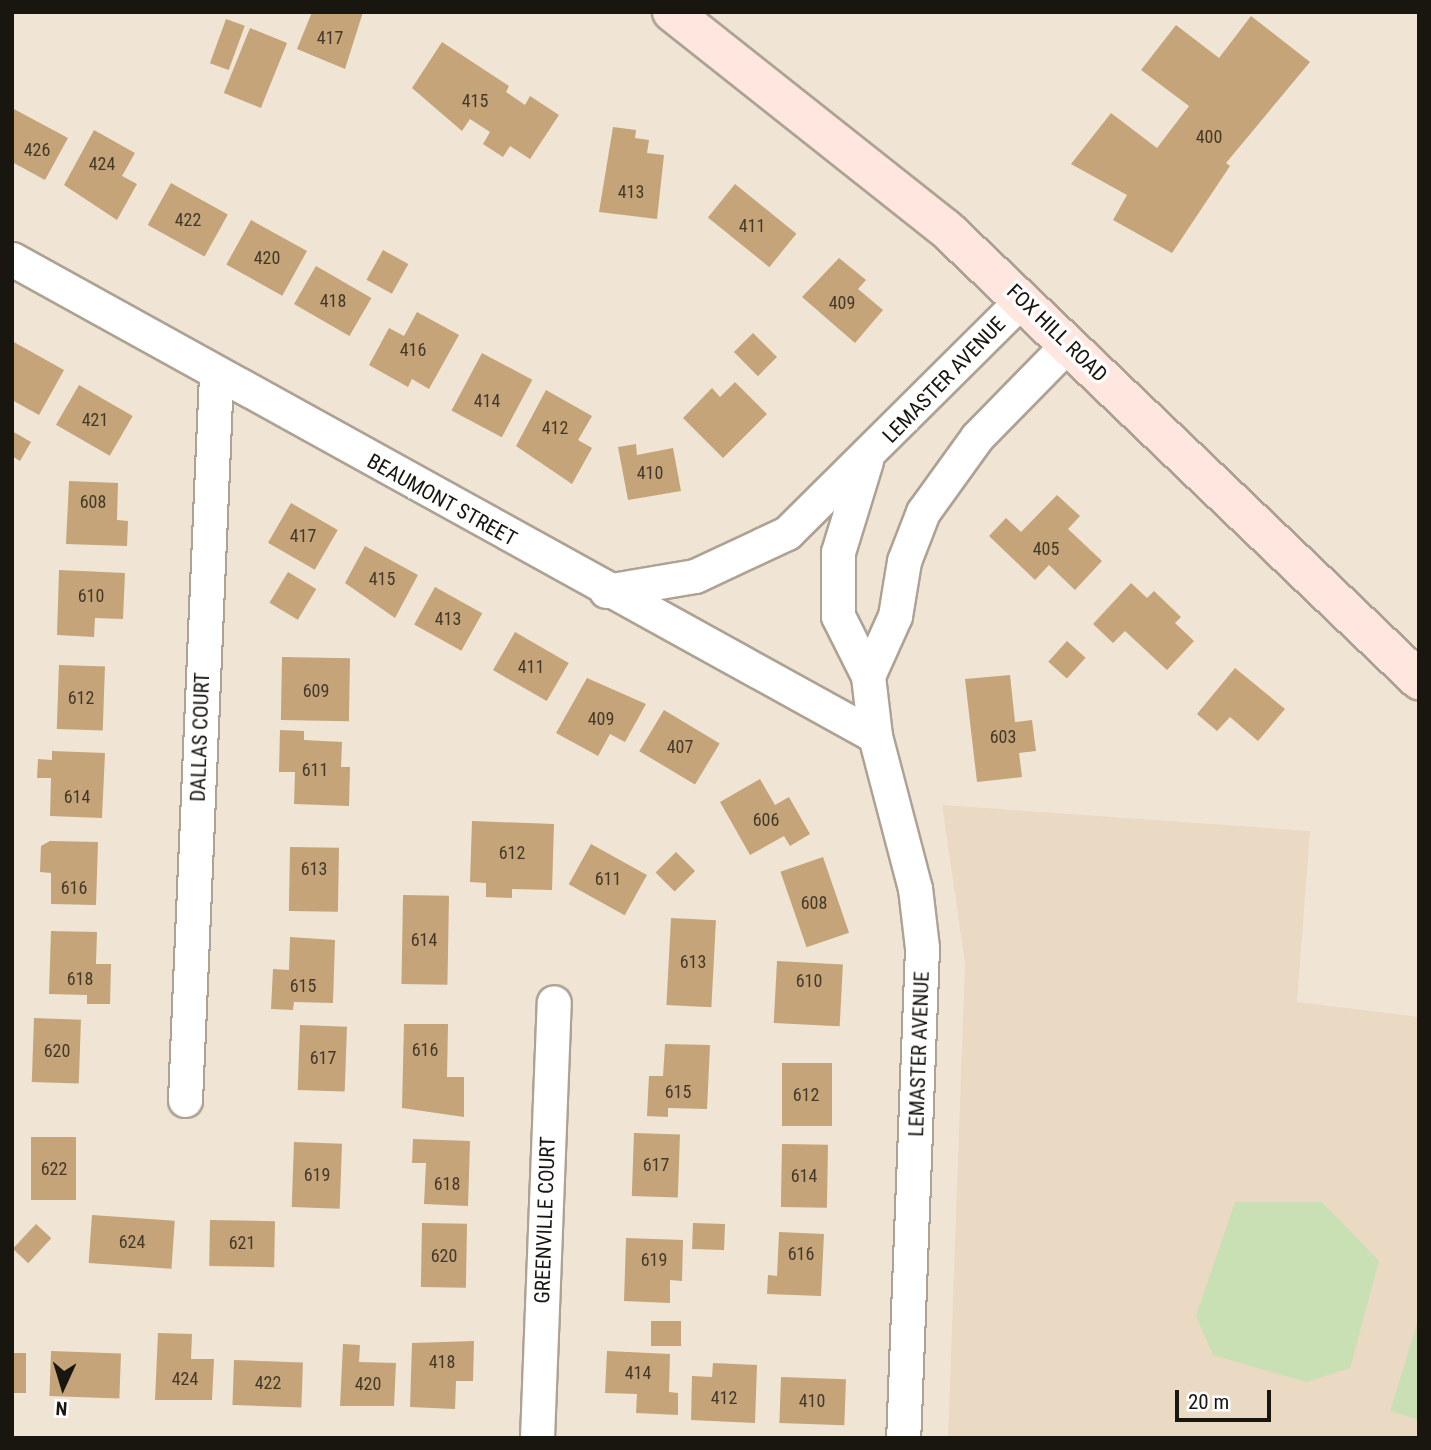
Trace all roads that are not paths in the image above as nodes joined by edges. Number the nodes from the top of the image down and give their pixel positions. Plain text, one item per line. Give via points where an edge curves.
1 (672, 12) edge
2 (12, 259) edge
3 (1023, 299) junction
4 (1068, 344) junction
5 (216, 374) junction
6 (866, 461) junction
7 (606, 591) junction
8 (868, 676) junction
9 (1419, 679) edge
10 (875, 736) junction
11 (554, 1002) dead end
12 (185, 1100) dead end
13 (537, 1438) edge
14 (903, 1438) edge

1 - 3 main road, FOX HILL ROAD via 936,221
2 - 5 street, BEAUMONT STREET
3 - 4 main road, FOX HILL ROAD
3 - 6 street, LEMASTER AVENUE
4 - 8 street via 977,437 923,512 905,561 895,616
4 - 9 main road, FOX HILL ROAD
5 - 7 street, BEAUMONT STREET
5 - 12 street, DALLAS COURT
6 - 7 street, LEMASTER AVENUE via 807,519 754,553 695,576
6 - 8 street, LEMASTER AVENUE via 846,517 835,586 838,615
7 - 10 street, BEAUMONT STREET
8 - 10 street, LEMASTER AVENUE
10 - 14 street, LEMASTER AVENUE via 915,888 922,948
11 - 13 street, GREENVILLE COURT

